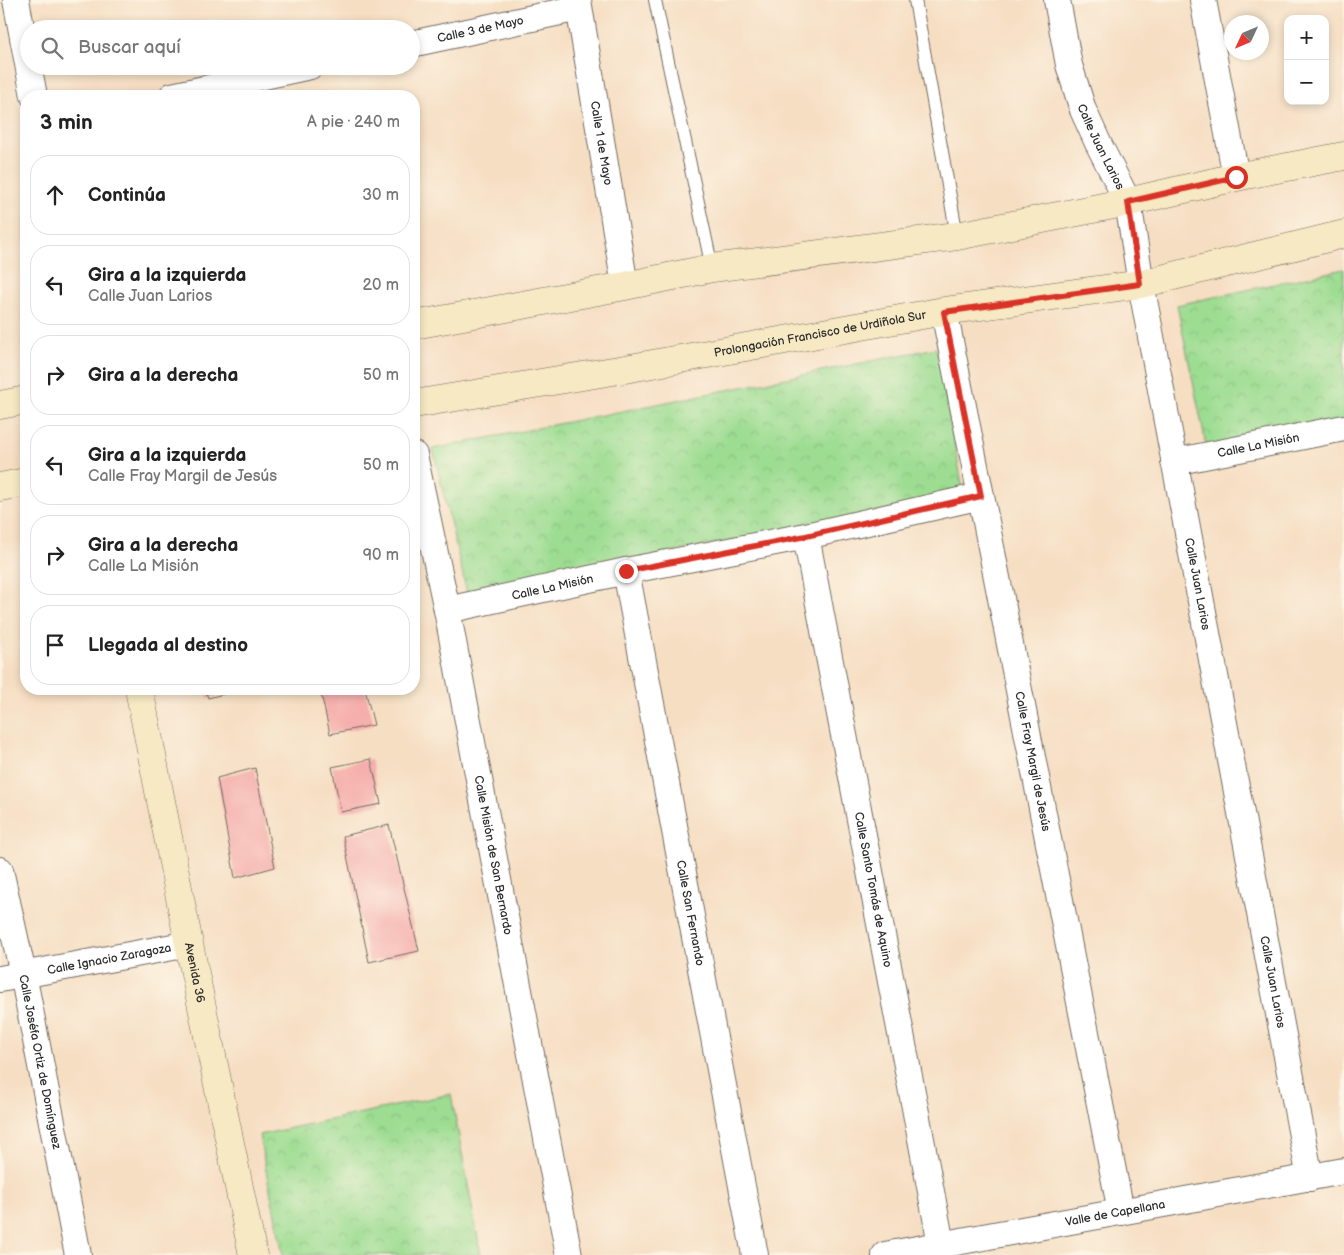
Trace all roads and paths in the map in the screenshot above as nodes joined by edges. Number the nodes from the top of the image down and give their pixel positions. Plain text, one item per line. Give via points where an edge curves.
1 (16, 0) edge
2 (655, 0) edge
3 (915, 0) edge
4 (1057, 0) edge
5 (1203, 0) edge
6 (579, 4) edge
7 (20, 21) edge
8 (420, 42) edge
9 (30, 75) edge
10 (269, 75) edge
11 (33, 90) edge
12 (200, 90) edge
13 (1344, 156) edge
14 (1236, 177) junction
15 (1128, 202) junction
16 (1344, 234) edge
17 (957, 236) junction
18 (712, 268) junction
19 (1140, 284) junction
20 (625, 286) junction
21 (944, 312) junction
22 (420, 324) edge
23 (20, 401) edge
24 (420, 403) edge
25 (0, 405) edge
26 (1344, 428) edge
27 (1174, 462) junction
28 (20, 483) edge
29 (420, 483) edge
30 (0, 488) edge
31 (981, 496) junction
32 (806, 536) junction
33 (626, 571) junction
34 (447, 610) junction
35 (140, 695) edge
36 (0, 870) edge
37 (189, 944) junction
38 (11, 976) edge
39 (1344, 1171) edge
40 (1310, 1178) junction
41 (1121, 1212) junction
42 (941, 1244) junction
43 (78, 1255) edge
44 (253, 1255) edge
45 (569, 1255) edge
46 (755, 1255) edge
47 (885, 1255) edge

1 - 7 street
2 - 18 lane
3 - 17 lane
4 - 15 street, Calle Juan Larios via 1070,65 1084,110
5 - 14 street
6 - 8 street, Calle 3 de Mayo
6 - 20 street, Calle 1 de Mayo
9 - 11 street
10 - 12 street
13 - 14 main road
14 - 15 main road
15 - 17 main road
15 - 19 street, Calle Juan Larios
16 - 19 main road, Prolongación Francisco de Urdiñola Sur
17 - 18 main road
18 - 20 main road
19 - 21 main road, Prolongación Francisco de Urdiñola Sur
19 - 27 street, Calle Juan Larios
20 - 22 main road
21 - 24 main road, Prolongación Francisco de Urdiñola Sur
21 - 31 street, Calle Fray Margil de Jesús
23 - 25 main road
26 - 27 street, Calle La Misión
27 - 40 street, Calle Juan Larios
28 - 30 main road
29 - 34 street, Calle Misión de San Bernardo
31 - 32 street, Calle La Misión
31 - 41 street, Calle Fray Margil de Jesús
32 - 33 street, Calle La Misión
32 - 42 street, Calle Santo Tomás de Aquino
33 - 34 street, Calle La Misión
33 - 46 street, Calle San Fernando
34 - 45 street, Calle Misión de San Bernardo
35 - 37 main road, Avenida 36
36 - 38 street, Calle Joséfa Ortiz de Domínguez
37 - 38 street, Calle Ignacio Zaragoza
37 - 44 main road, Avenida 36
38 - 43 street, Calle Joséfa Ortiz de Domínguez
39 - 40 street, Valle de Capellana
40 - 41 street, Valle de Capellana
41 - 42 street, Valle de Capellana
42 - 47 street, Valle de Capellana

